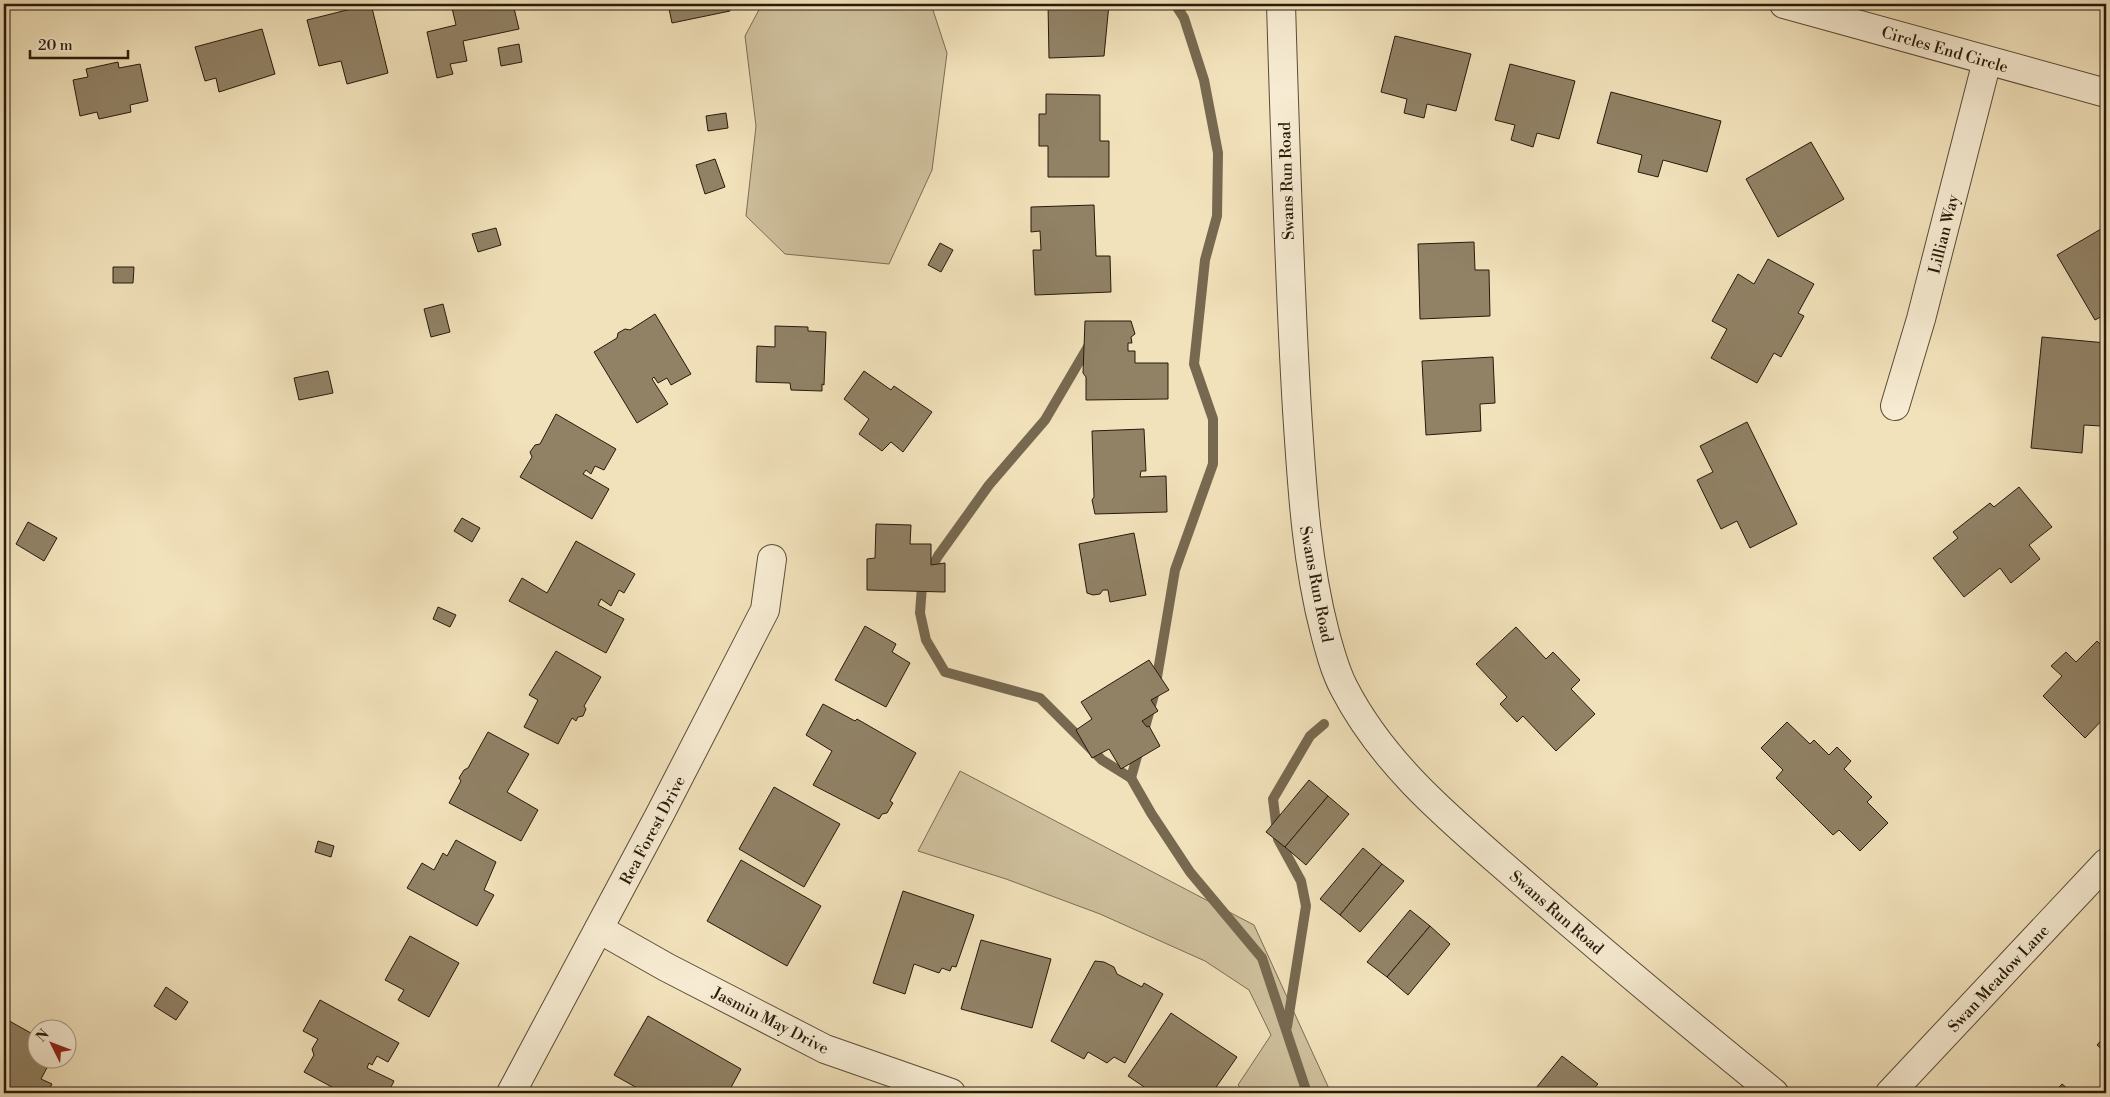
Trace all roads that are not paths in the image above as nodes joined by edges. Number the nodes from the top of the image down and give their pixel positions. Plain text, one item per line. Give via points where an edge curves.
1 (1281, 4) edge
2 (1784, 4) edge
3 (1987, 61) junction
4 (2106, 93) edge
5 (1895, 406) dead end
6 (772, 559) dead end
7 (2106, 863) edge
8 (599, 929) junction
9 (511, 1093) edge
10 (951, 1093) edge
11 (1774, 1093) edge
12 (1890, 1093) edge

1 - 11 street, Swans Run Road via 1290,289 1304,523 1316,600 1344,687 1387,753 1435,805 1609,958
2 - 3 street, Circles End Circle
3 - 4 street, Circles End Circle
3 - 5 street, Lillian Way via 1921,320
6 - 8 street, Rea Forest Drive via 765,610
7 - 12 street, Swan Meadow Lane
8 - 9 street, Rea Forest Drive
8 - 10 street, Jasmin May Drive via 825,1049

